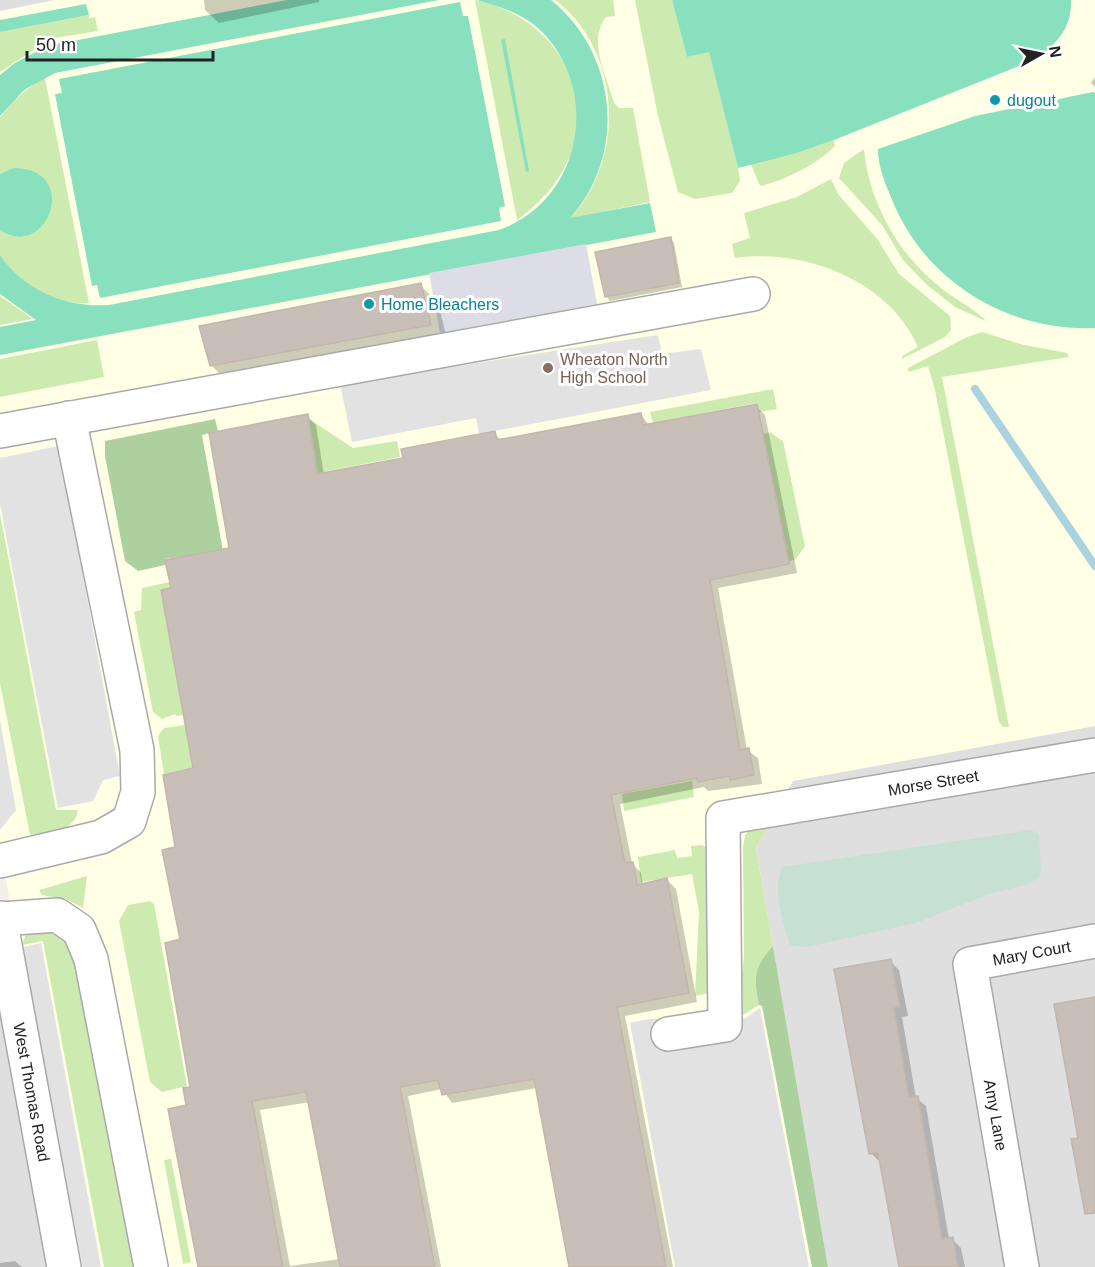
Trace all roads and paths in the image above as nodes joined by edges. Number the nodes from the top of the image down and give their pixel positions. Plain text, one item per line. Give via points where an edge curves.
1 (753, 294) dead end
2 (69, 418) junction
3 (0, 431) edge
4 (1095, 755) edge
5 (0, 861) edge
6 (0, 919) edge
7 (1095, 941) edge
8 (970, 964) joint
9 (668, 1034) dead end
10 (64, 1267) edge
11 (151, 1267) edge
12 (1022, 1267) edge

1 - 2 street
2 - 3 street
2 - 5 street via 137,750 138,792 129,821 101,837
4 - 9 street, Morse Street via 723,818 725,1025
6 - 10 street, West Thomas Road
6 - 11 street via 57,915 79,930 91,959
7 - 8 street, Mary Court
8 - 12 street, Amy Lane

